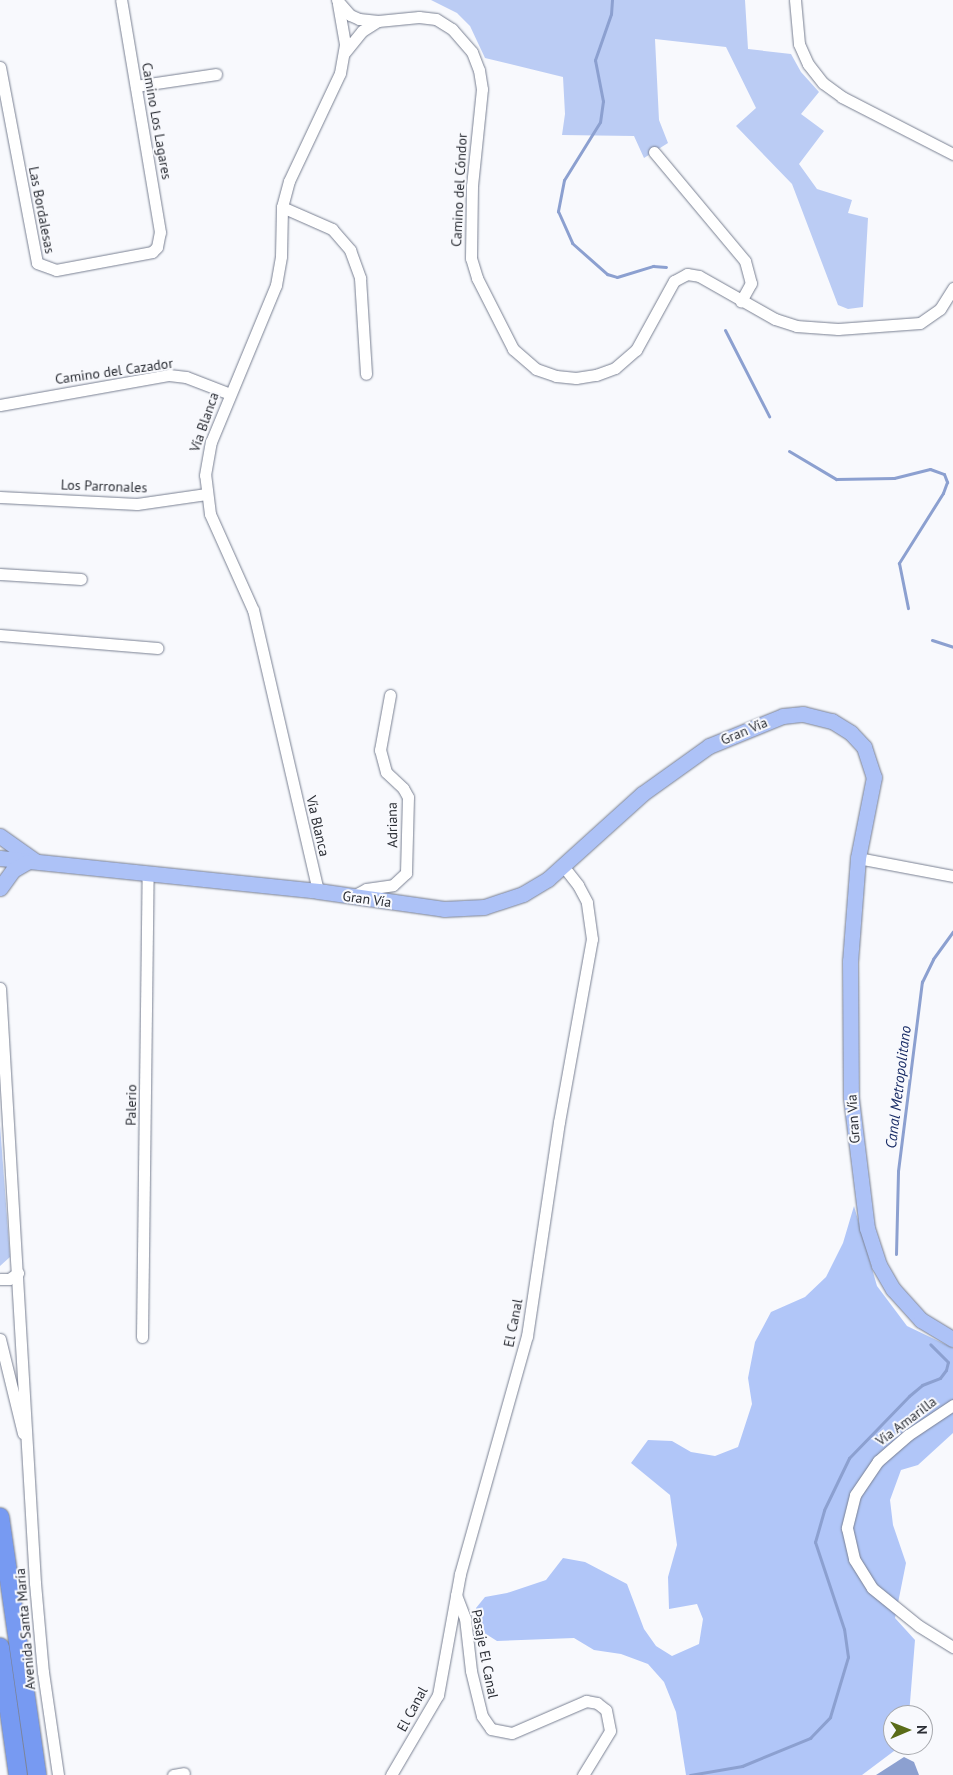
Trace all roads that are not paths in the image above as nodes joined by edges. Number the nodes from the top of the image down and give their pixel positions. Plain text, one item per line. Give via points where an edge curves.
1 (121, 0) edge
2 (336, 0) edge
3 (795, 0) edge
4 (378, 21) junction
5 (344, 53) junction
6 (0, 67) edge
7 (216, 74) dead end
8 (136, 86) junction
9 (654, 152) dead end
10 (953, 154) edge
11 (282, 207) junction
12 (157, 247) joint
13 (953, 288) edge
14 (741, 301) junction
15 (366, 374) dead end
16 (230, 394) junction
17 (0, 405) edge
18 (206, 494) junction
19 (0, 497) edge
20 (0, 574) edge
21 (81, 579) dead end
22 (0, 635) edge
23 (157, 648) dead end
24 (390, 695) dead end
25 (0, 836) edge
26 (0, 858) edge
27 (858, 858) junction
28 (32, 862) junction
29 (563, 866) junction
30 (148, 873) junction
31 (953, 876) edge
32 (0, 888) edge
33 (318, 891) junction
34 (350, 897) junction
35 (0, 988) edge
36 (18, 1273) junction
37 (0, 1279) edge
38 (142, 1337) dead end
39 (0, 1339) edge
40 (953, 1339) edge
41 (953, 1405) edge
42 (30, 1479) junction
43 (0, 1517) edge
44 (455, 1594) junction
45 (0, 1647) edge
46 (953, 1647) edge
47 (18, 1775) edge
48 (37, 1775) edge
49 (58, 1775) edge
50 (391, 1775) edge
51 (583, 1775) edge

1 - 8 street, Camino Los Lagares
2 - 4 street, Camino del Cóndor via 350,15
2 - 5 street, Vía Blanca via 344,26
3 - 10 street via 799,44 808,64 823,83 842,97
4 - 5 street, Camino del Cóndor via 362,31
4 - 14 street, Camino del Cóndor via 409,17 436,19 460,36 476,60 482,89 472,186 471,258 479,283 513,349 528,363 546,373 576,378 596,376 615,368 642,343 674,280 682,275 695,274
5 - 11 street, Vía Blanca via 340,73 289,181
6 - 12 street, Las Bordalesas via 37,263 56,270 146,255
7 - 8 street
8 - 12 street, Camino Los Lagares via 160,232
9 - 14 street via 745,261 750,283
11 - 15 street via 332,230 350,250 360,278
11 - 16 street, Vía Blanca via 281,256 276,285
13 - 14 street, Camino del Cóndor via 934,315 906,326 838,330 796,326 763,314
16 - 17 street, Camino del Cazador via 186,377 169,375
16 - 18 street, Vía Blanca via 208,454
18 - 19 street, Los Parronales via 137,504
18 - 33 street, Vía Blanca via 213,524 242,580 253,610
20 - 21 street
22 - 23 street
24 - 34 street, Adriana via 380,750 386,772 408,798 406,873 393,885 366,889
25 - 28 main road
26 - 28 main road, Gran Vía
27 - 29 main road, Gran Vía via 873,792 868,756 857,739 832,721 813,715 793,714 727,737 674,768
27 - 31 street
27 - 40 main road, Gran Vía via 850,952 851,1098 867,1228 879,1265 901,1300 921,1320
28 - 30 main road, Gran Vía
28 - 32 main road via 13,870
29 - 34 main road, Gran Vía via 523,894 484,907 444,908
29 - 44 street, El Canal via 587,902 592,939 559,1122 527,1336
30 - 33 main road, Gran Vía
30 - 38 street, Palerio
33 - 34 main road, Gran Vía
35 - 36 street, Avenida Santa María
36 - 37 street via 9,1279
36 - 42 street, Avenida Santa María
39 - 42 street, Avenida Santa María via 20,1418
41 - 46 street, Vía Amarilla via 908,1435 878,1461 854,1495 847,1528 854,1559 872,1588 919,1626
42 - 49 street, Avenida Santa María via 38,1628
43 - 48 highway
44 - 50 street, El Canal via 438,1695
44 - 51 street, Pasaje El Canal via 465,1618 482,1716 491,1729 512,1733 586,1701 597,1703 606,1710 610,1731
45 - 47 highway

